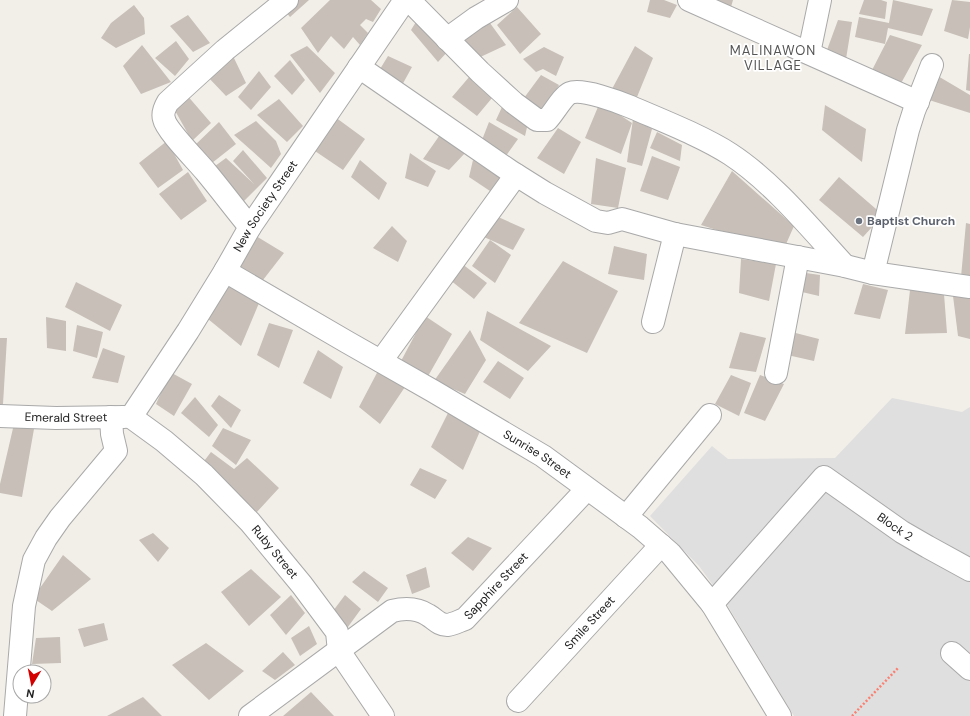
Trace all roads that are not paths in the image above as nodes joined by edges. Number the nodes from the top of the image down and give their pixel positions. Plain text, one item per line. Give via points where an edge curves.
1 (287, 0) edge
2 (405, 0) edge
3 (409, 0) edge
4 (507, 0) edge
5 (689, 0) edge
6 (820, 0) edge
7 (447, 39) junction
8 (809, 53) junction
9 (932, 65) dead end
10 (359, 67) junction
11 (918, 102) junction
12 (516, 175) junction
13 (250, 227) junction
14 (674, 234) junction
15 (798, 257) junction
16 (845, 266) junction
17 (225, 271) junction
18 (873, 273) junction
19 (970, 286) edge
20 (653, 322) dead end
21 (381, 362) junction
22 (776, 372) dead end
23 (710, 415) dead end
24 (0, 416) edge
25 (121, 417) junction
26 (587, 489) junction
27 (626, 517) junction
28 (661, 545) junction
29 (970, 570) edge
30 (712, 604) junction
31 (339, 651) junction
32 (952, 653) dead end
33 (970, 669) edge
34 (9, 688) edge
35 (518, 700) dead end
36 (15, 716) edge
37 (250, 716) edge
38 (383, 716) edge
39 (780, 716) edge

1 - 13 street via 225,50 168,102 164,114 164,120 169,128
2 - 10 street, New Society Street
3 - 7 street
4 - 7 street
5 - 8 street
6 - 8 street
7 - 16 street via 514,103 537,120 547,120 567,94 576,91 623,103 729,154 750,169 780,197
8 - 11 street
9 - 11 street
10 - 12 street
10 - 13 street, New Society Street
11 - 18 street via 908,130
12 - 14 street via 596,221 608,223 622,219
12 - 21 street
13 - 17 street, New Society Street
14 - 15 street
14 - 20 street
15 - 16 street
15 - 22 street
16 - 18 street
17 - 21 street, Sunrise Street
17 - 25 street, New Society Street via 188,331
18 - 19 street
21 - 26 street, Sunrise Street via 543,456
23 - 27 street
24 - 25 street, Emerald Street
25 - 31 street, Ruby Street via 164,441 204,475 250,522 337,632
25 - 34 street via 112,434 116,450 60,518 34,560
26 - 27 street, Sunrise Street
26 - 31 street, Sapphire Street via 465,619 446,625 437,622 428,614 403,608 392,611
27 - 28 street, Sunrise Street
28 - 30 street, Sunrise Street
28 - 35 street, Smile Street
29 - 30 street, Block 2 via 902,532 824,478
30 - 39 street, Sunrise Street
31 - 37 street, Sapphire Street
31 - 38 street, Ruby Street
32 - 33 street
34 - 36 street

